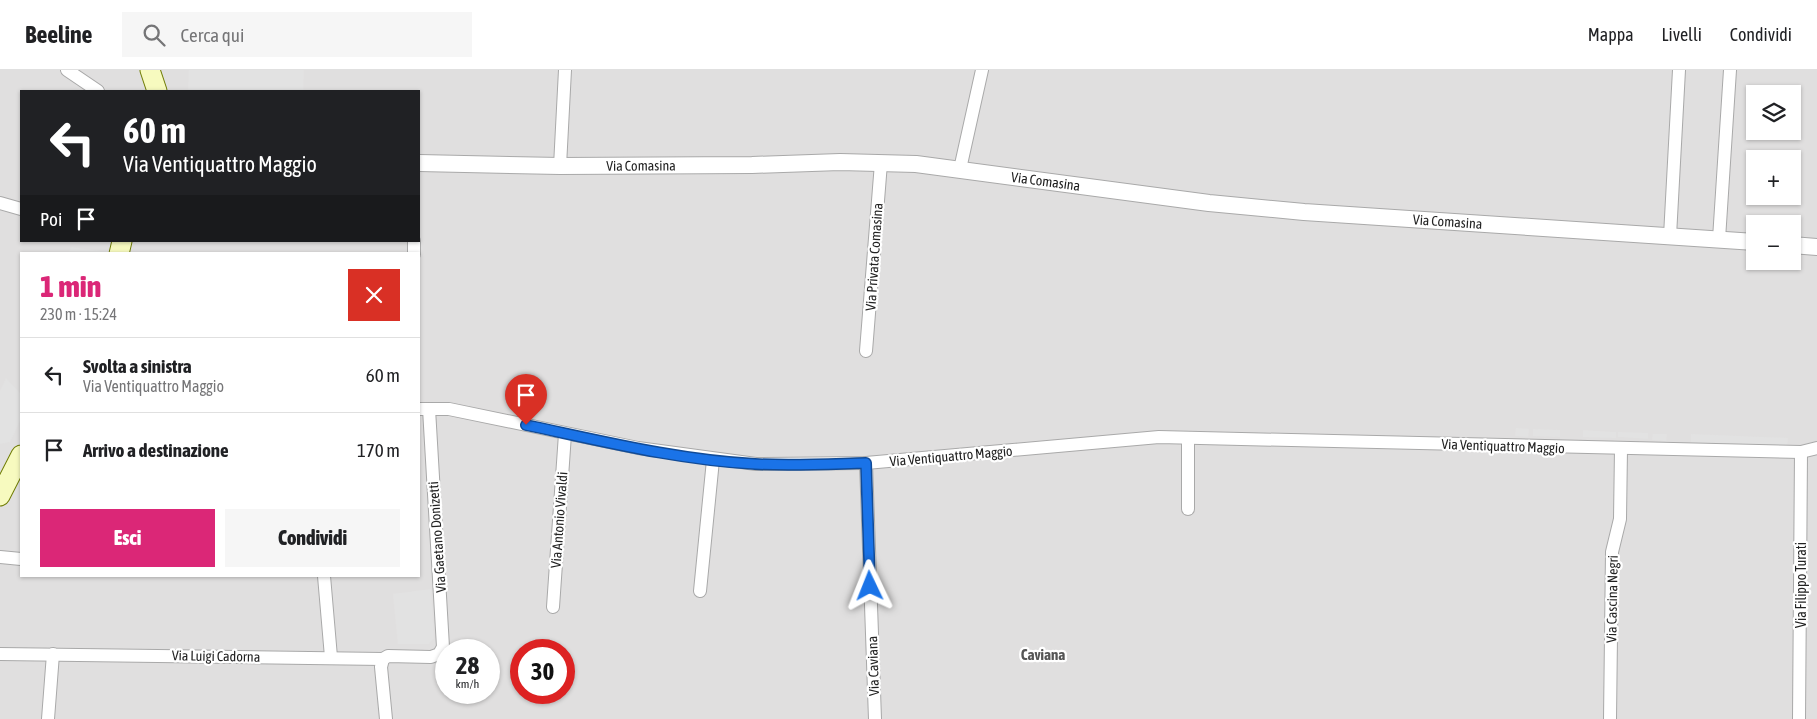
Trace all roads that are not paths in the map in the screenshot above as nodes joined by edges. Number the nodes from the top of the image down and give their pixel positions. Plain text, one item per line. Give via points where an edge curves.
1 (67, 70) edge
2 (565, 70) edge
3 (982, 70) edge
4 (1679, 70) edge
5 (1730, 70) edge
6 (97, 90) edge
7 (420, 163) edge
8 (881, 163) junction
9 (560, 166) junction
10 (960, 169) junction
11 (0, 203) edge
12 (20, 209) edge
13 (1670, 236) junction
14 (1719, 239) junction
15 (1746, 241) edge
16 (1801, 246) edge
17 (1817, 247) edge
18 (866, 351) dead end
19 (424, 409) edge
20 (565, 434) junction
21 (1188, 438) junction
22 (1817, 448) edge
23 (1621, 449) junction
24 (1801, 452) junction
25 (20, 458) edge
26 (713, 460) junction
27 (866, 463) junction
28 (4, 478) edge
29 (0, 496) edge
30 (1188, 509) dead end
31 (0, 557) edge
32 (20, 559) edge
33 (324, 577) edge
34 (700, 591) dead end
35 (552, 607) dead end
36 (0, 654) edge
37 (53, 654) junction
38 (331, 657) junction
39 (431, 657) joint
40 (383, 659) junction
41 (48, 719) edge
42 (386, 719) edge
43 (876, 719) edge
44 (1610, 719) edge
45 (1799, 719) edge

1 - 6 street
2 - 9 street
3 - 10 street
4 - 13 street
5 - 14 street
7 - 9 street, Via Comasina
8 - 9 street, Via Comasina
8 - 10 street, Via Comasina
8 - 18 street, Via Privata Comasina
10 - 13 street, Via Comasina via 1209,203
11 - 12 street
13 - 14 street, Via Comasina
14 - 15 street, Via Comasina
16 - 17 street
19 - 20 street, Via Ventiquattro Maggio via 450,409
19 - 39 street, Via Gaetano Donizetti via 444,647
20 - 26 street, Via Ventiquattro Maggio
20 - 35 street, Via Antonio Vivaldi
21 - 23 street, Via Ventiquattro Maggio
21 - 27 street, Via Ventiquattro Maggio
21 - 30 street
22 - 24 street, Via Ventiquattro Maggio
23 - 24 street, Via Ventiquattro Maggio
23 - 44 street, Via Cascina Negri via 1620,519 1612,552
24 - 45 street, Via Filippo Turati
25 - 28 main road
26 - 27 street, Via Ventiquattro Maggio via 756,464
26 - 34 street
27 - 43 street, Via Caviana
28 - 29 main road
31 - 32 street
33 - 38 street
36 - 37 street, Via Luigi Cadorna
37 - 38 street, Via Luigi Cadorna
37 - 41 street
38 - 40 street, Via Luigi Cadorna
39 - 40 street, Via Luigi Cadorna via 388,656
40 - 42 street

